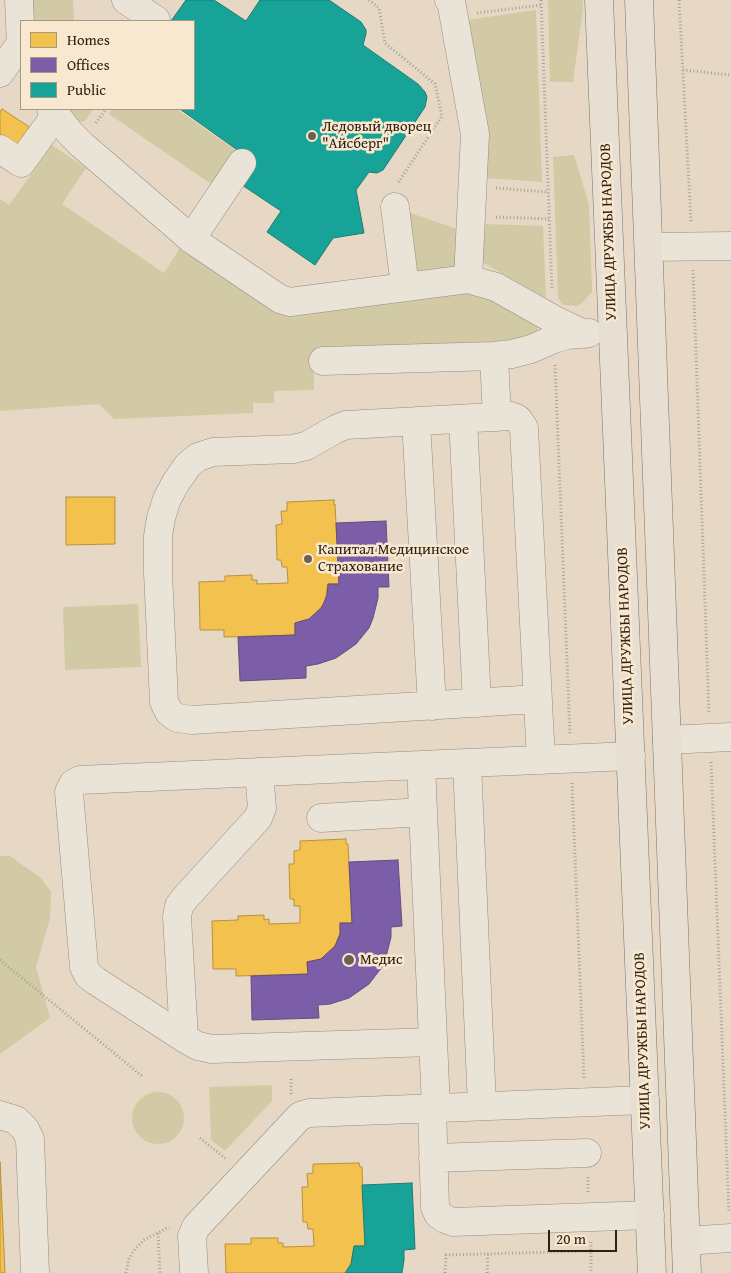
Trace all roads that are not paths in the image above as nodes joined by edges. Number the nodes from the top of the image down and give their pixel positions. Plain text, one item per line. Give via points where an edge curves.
1 (19, 0) edge
2 (126, 0) edge
3 (599, 0) edge
4 (639, 0) edge
5 (452, 8) edge
6 (156, 20) dead end
7 (20, 22) edge
8 (20, 46) edge
9 (0, 74) edge
10 (53, 112) edge
11 (0, 149) edge
12 (242, 163) dead end
13 (396, 207) road end
14 (191, 239) junction
15 (731, 246) edge
16 (649, 247) junction
17 (468, 279) junction
18 (405, 287) junction
19 (554, 329) junction
20 (613, 332) junction
21 (494, 356) junction
22 (323, 361) dead end
23 (497, 417) junction
24 (463, 419) junction
25 (416, 421) junction
26 (537, 699) junction
27 (477, 703) junction
28 (432, 706) junction
29 (720, 738) edge
30 (667, 740) junction
31 (631, 756) junction
32 (540, 760) junction
33 (467, 763) junction
34 (421, 765) junction
35 (259, 772) junction
36 (423, 812) junction
37 (321, 818) dead end
38 (180, 984) junction
39 (155, 1019) junction
40 (184, 1038) junction
41 (433, 1042) junction
42 (645, 1100) junction
43 (482, 1106) junction
44 (434, 1108) junction
45 (0, 1115) edge
46 (587, 1153) road end
47 (434, 1158) junction
48 (650, 1215) junction
49 (730, 1238) edge
50 (686, 1241) junction
51 (35, 1273) edge
52 (194, 1273) edge
53 (652, 1273) edge
54 (687, 1273) edge

1 - 7 lane
2 - 6 lane
3 - 20 main road, УЛИЦА ДРУЖБЫ НАРОДОВ
4 - 16 main road
5 - 17 lane via 476,134
8 - 9 lane
10 - 11 lane via 22,163
10 - 14 lane via 82,145
12 - 14 lane
13 - 18 lane
14 - 18 lane via 280,299 290,302
15 - 16 lane
16 - 30 main road
17 - 18 lane
17 - 19 lane via 496,287
19 - 20 lane via 584,334
19 - 21 lane via 531,349
20 - 31 main road, УЛИЦА ДРУЖБЫ НАРОДОВ
21 - 22 lane
21 - 23 lane
23 - 24 lane
23 - 26 lane via 511,416 518,419 524,428
24 - 25 lane
24 - 27 lane
25 - 28 lane
25 - 28 lane via 346,426 294,449 213,452 188,465 167,499 158,536 164,702 177,718 192,720
26 - 27 lane
26 - 32 lane
27 - 28 lane
29 - 30 lane
30 - 50 main road
31 - 32 lane
31 - 42 main road, УЛИЦА ДРУЖБЫ НАРОДОВ
32 - 33 lane
33 - 34 lane
33 - 43 lane
34 - 35 lane
34 - 36 lane
35 - 38 lane via 262,808 258,818 179,906
35 - 39 lane via 80,780 69,792 84,967 88,975
36 - 37 lane
36 - 41 lane
38 - 39 lane
38 - 40 lane
39 - 40 lane
40 - 41 lane via 212,1049
41 - 44 lane
42 - 43 lane
42 - 48 main road, УЛИЦА ДРУЖБЫ НАРОДОВ
43 - 44 lane
44 - 47 lane
44 - 52 lane via 309,1112 300,1116 196,1227 192,1236
45 - 51 lane via 16,1120 30,1139
46 - 47 lane
47 - 48 lane via 438,1214 453,1222
48 - 53 main road, УЛИЦА ДРУЖБЫ НАРОДОВ
49 - 50 lane
50 - 54 main road

